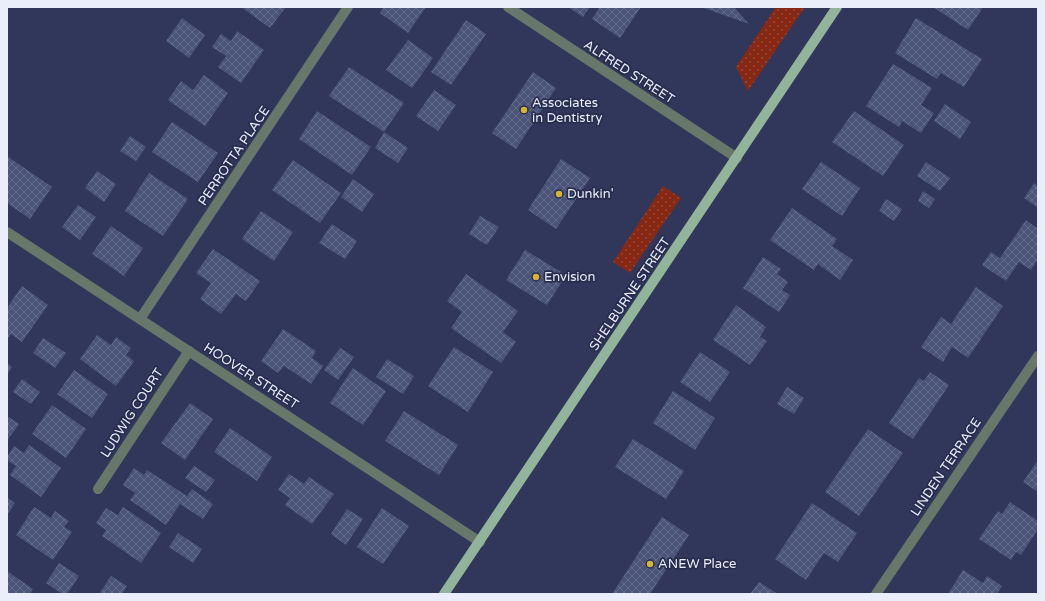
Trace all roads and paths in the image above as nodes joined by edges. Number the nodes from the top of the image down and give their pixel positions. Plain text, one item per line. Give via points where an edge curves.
1 (348, 7) edge
2 (508, 7) edge
3 (837, 7) edge
4 (737, 158) junction
5 (7, 232) edge
6 (140, 319) junction
7 (189, 351) junction
8 (1038, 356) edge
9 (98, 489) dead end
10 (480, 542) junction
11 (444, 594) edge
12 (876, 594) edge

1 - 6 street, PERROTTA PLACE
2 - 4 street, ALFRED STREET
3 - 4 main road, SHELBURNE STREET
4 - 10 main road, SHELBURNE STREET
5 - 6 street, HOOVER STREET
6 - 7 street, HOOVER STREET
7 - 9 street, LUDWIG COURT
7 - 10 street, HOOVER STREET
8 - 12 street, LINDEN TERRACE
10 - 11 main road, SHELBURNE STREET

